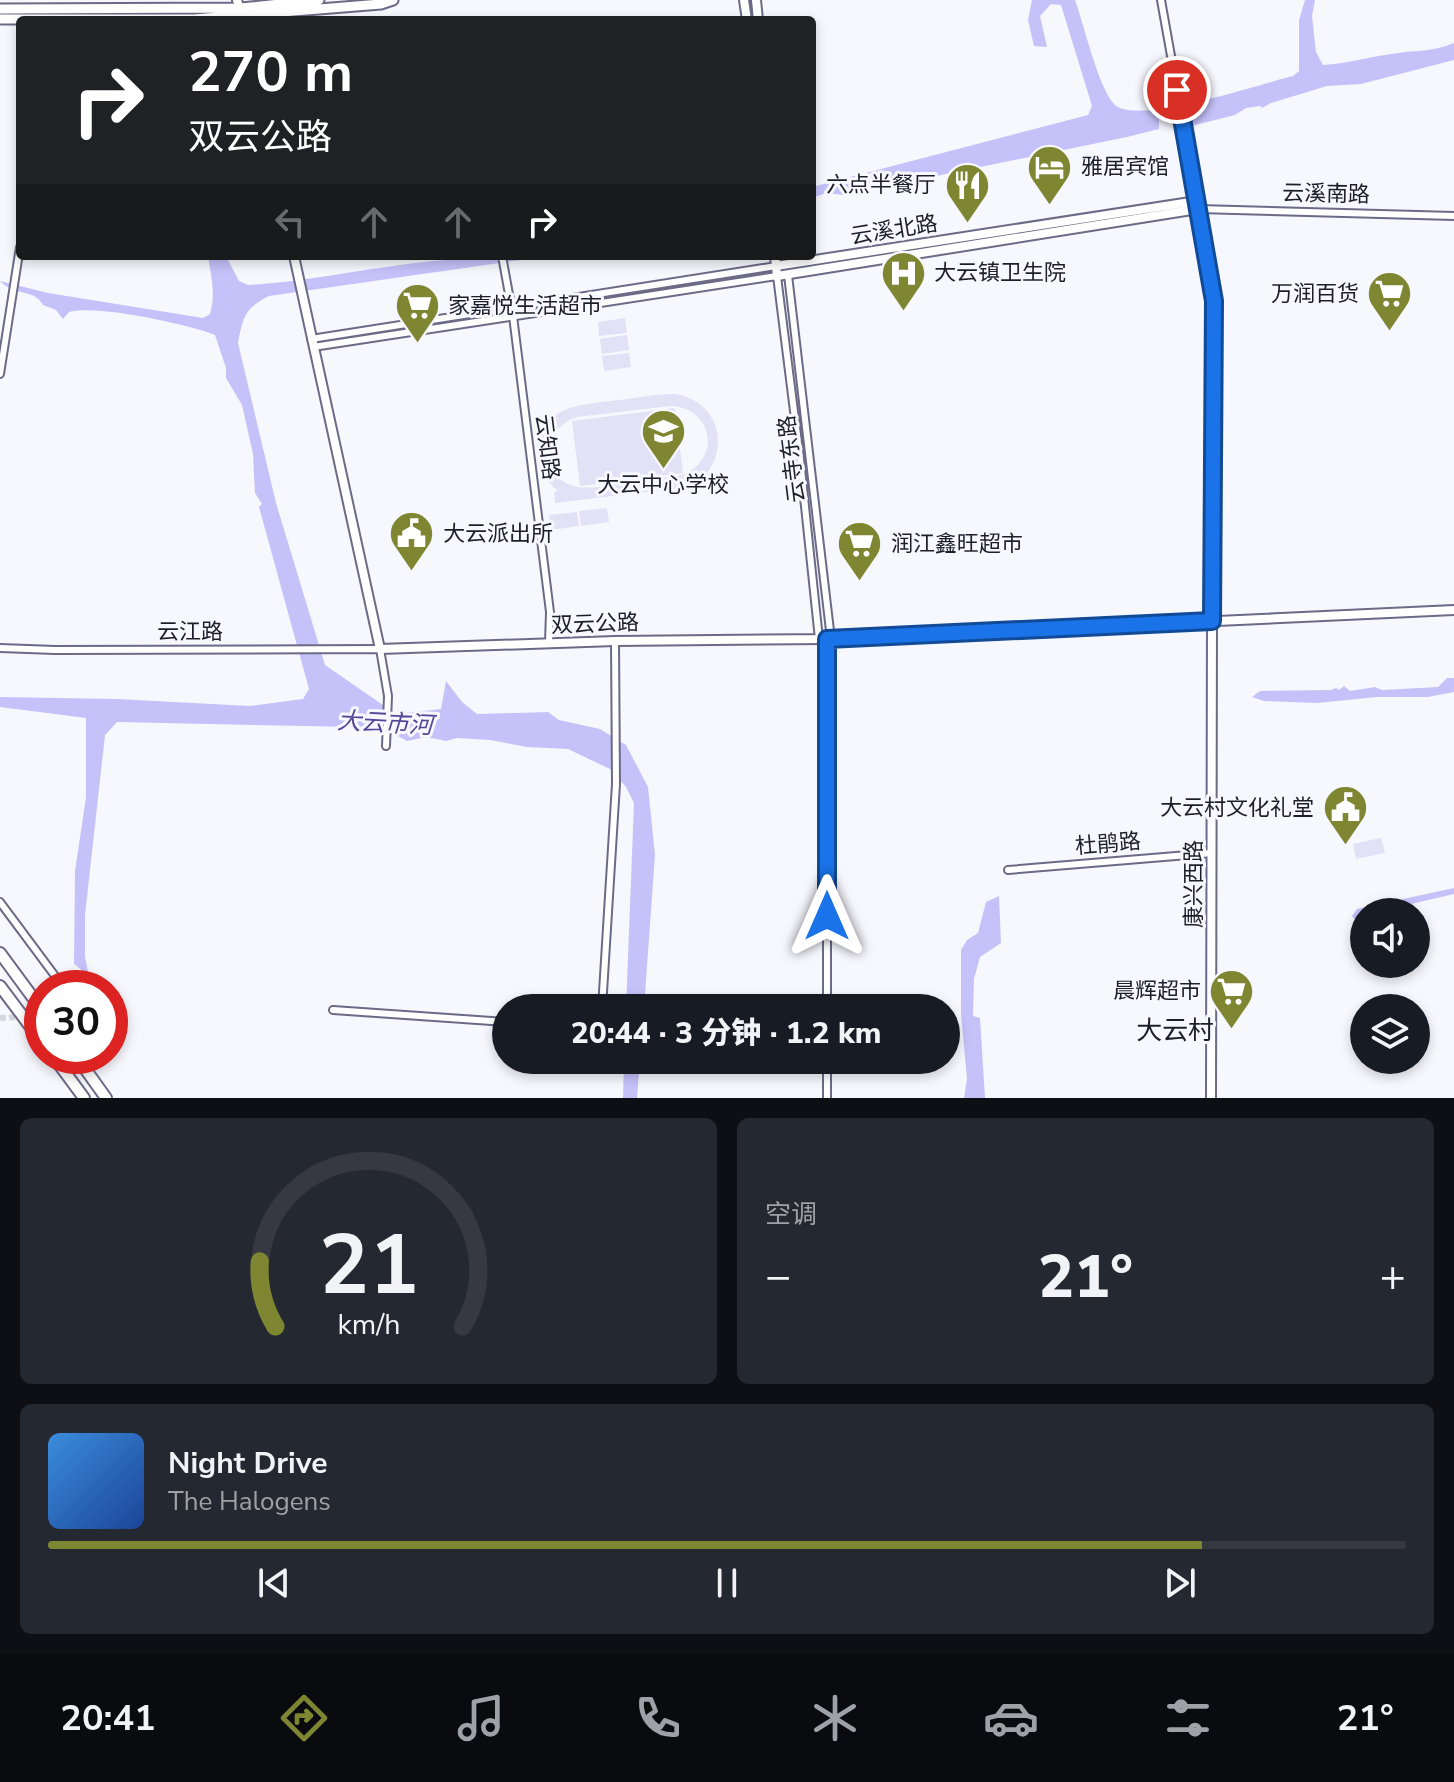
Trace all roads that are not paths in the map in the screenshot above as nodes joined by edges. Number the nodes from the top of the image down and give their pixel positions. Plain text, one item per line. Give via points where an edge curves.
1 (319, 0) edge
2 (393, 0) edge
3 (1161, 0) edge
4 (0, 9) edge
5 (241, 9) edge
6 (202, 16) edge
7 (1197, 205) junction
8 (1454, 216) edge
9 (816, 256) edge
10 (18, 260) edge
11 (295, 260) edge
12 (503, 260) edge
13 (787, 260) edge
14 (776, 261) edge
15 (788, 275) junction
16 (777, 276) junction
17 (511, 307) junction
18 (513, 316) junction
19 (312, 343) junction
20 (0, 374) edge
21 (1454, 610) edge
22 (1212, 621) junction
23 (826, 639) junction
24 (615, 641) junction
25 (549, 643) junction
26 (0, 648) edge
27 (380, 649) junction
28 (386, 746) dead end
29 (1212, 853) junction
30 (1008, 870) dead end
31 (0, 902) edge
32 (0, 953) edge
33 (51, 970) edge
34 (0, 986) edge
35 (24, 986) edge
36 (603, 994) edge
37 (827, 994) edge
38 (333, 1010) dead end
39 (24, 1018) edge
40 (492, 1021) edge
41 (66, 1074) edge
42 (89, 1074) edge
43 (827, 1074) edge
44 (84, 1098) edge
45 (106, 1098) edge
46 (827, 1098) edge
47 (1211, 1098) edge

1 - 5 main road
2 - 5 main road
3 - 7 street
4 - 5 main road
5 - 6 main road
7 - 8 street, 云溪南路
7 - 9 street, 云溪北路
7 - 15 street, 云溪北路
7 - 22 street via 1214,301
10 - 20 street
11 - 19 street
12 - 17 street, 云知路
13 - 14 street, 云溪北路
13 - 15 street
14 - 16 street
14 - 17 street, 云溪北路
15 - 16 street, 云溪北路
15 - 23 street, 云寺东路
16 - 18 street, 云溪北路
16 - 23 street, 云寺东路
17 - 18 street, 云知路
17 - 19 street, 云溪北路
18 - 19 street, 云溪北路
18 - 25 street, 云知路 via 550,612
19 - 27 street
21 - 22 street, 双云公路
22 - 23 street, 双云公路
22 - 29 street, 康兴西路
23 - 24 street, 双云公路
23 - 37 street
24 - 25 street, 双云公路
24 - 36 street via 616,784
25 - 27 street, 双云公路
26 - 27 street, 云江路
27 - 28 street via 388,696
29 - 30 street, 杜鹃路
29 - 47 street, 康兴西路
31 - 33 street
32 - 35 highway
34 - 39 highway
38 - 40 street
41 - 44 highway
42 - 45 highway
43 - 46 street

